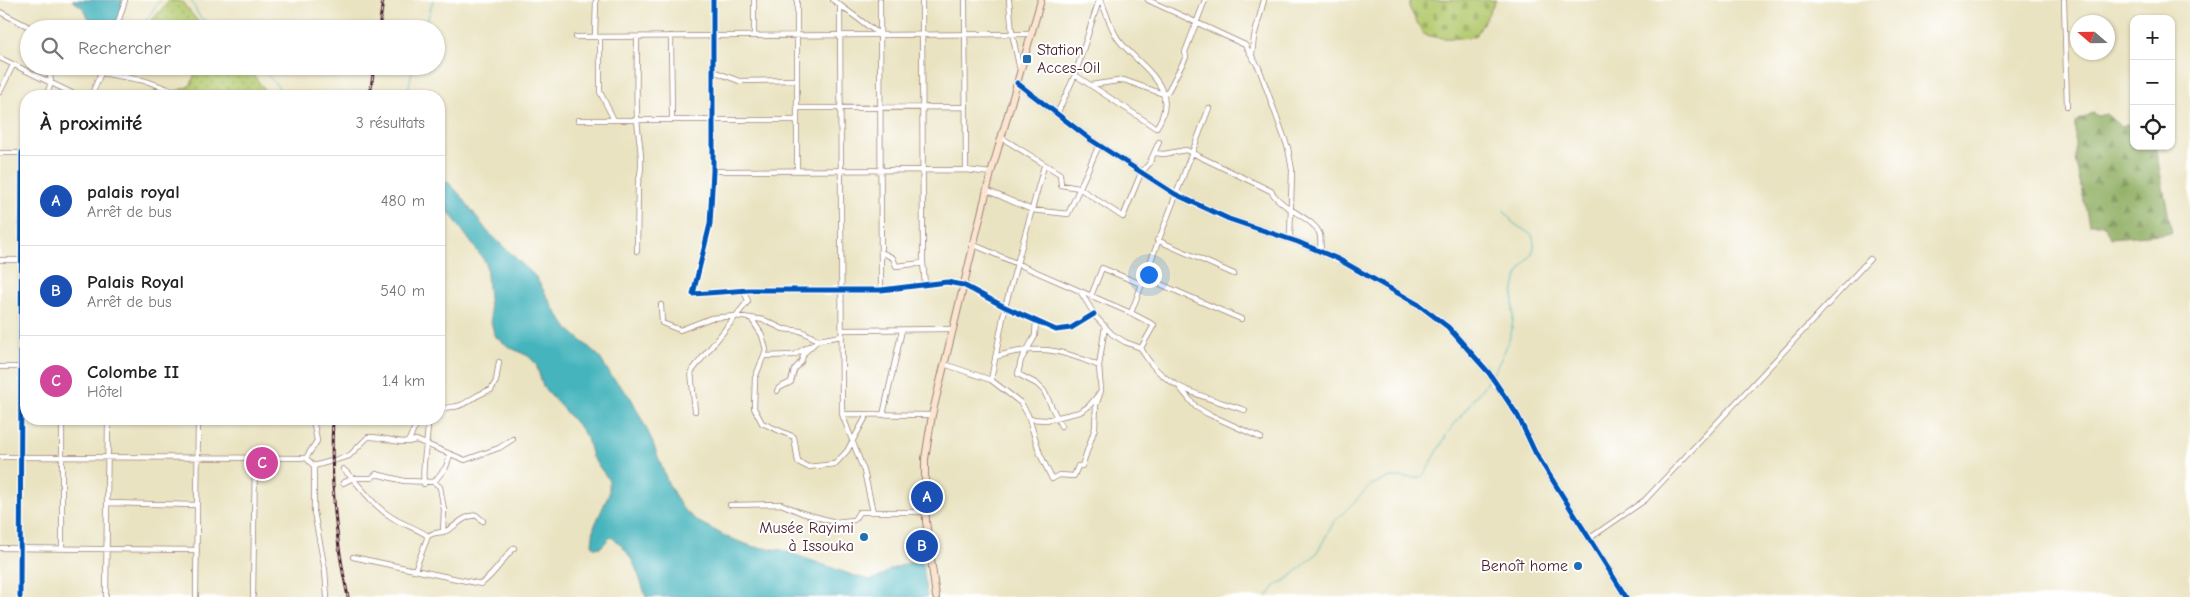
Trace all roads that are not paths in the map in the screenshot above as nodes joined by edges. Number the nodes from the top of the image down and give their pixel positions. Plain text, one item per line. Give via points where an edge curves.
1 (125, 0) edge
2 (596, 0) edge
3 (713, 0) edge
4 (754, 0) edge
5 (797, 0) edge
6 (833, 0) edge
7 (880, 0) edge
8 (922, 0) edge
9 (965, 0) edge
10 (1009, 0) edge
11 (1042, 0) edge
12 (1100, 0) edge
13 (1148, 0) edge
14 (1205, 0) edge
15 (1264, 0) edge
16 (2064, 0) edge
17 (840, 6) junction
18 (0, 12) edge
19 (119, 20) edge
20 (20, 22) edge
21 (1196, 23) junction
22 (1012, 33) junction
23 (922, 34) junction
24 (965, 34) junction
25 (1032, 34) junction
26 (797, 35) junction
27 (840, 35) junction
28 (880, 35) junction
29 (671, 36) junction
30 (713, 36) junction
31 (754, 36) junction
32 (576, 37) dead end
33 (598, 37) junction
34 (637, 37) junction
35 (1251, 57) junction
36 (0, 58) edge
37 (13, 65) junction
38 (20, 68) edge
39 (713, 71) junction
40 (1020, 72) junction
41 (33, 75) edge
42 (50, 75) edge
43 (101, 75) edge
44 (113, 75) edge
45 (1075, 75) junction
46 (797, 80) junction
47 (1017, 83) junction
48 (51, 84) junction
49 (1091, 85) junction
50 (48, 90) edge
51 (64, 90) edge
52 (94, 90) edge
53 (171, 90) dead end
54 (0, 92) edge
55 (1163, 94) junction
56 (2067, 106) dead end
57 (966, 107) junction
58 (797, 108) junction
59 (841, 108) junction
60 (880, 108) junction
61 (923, 108) junction
62 (1209, 108) dead end
63 (1057, 114) junction
64 (713, 119) junction
65 (578, 120) dead end
66 (614, 120) junction
67 (637, 120) junction
68 (672, 120) junction
69 (797, 120) junction
70 (1002, 138) junction
71 (1159, 142) dead end
72 (1099, 146) junction
73 (1191, 152) junction
74 (0, 153) edge
75 (20, 153) edge
76 (1154, 153) junction
77 (1044, 166) junction
78 (797, 170) junction
79 (841, 170) junction
80 (881, 170) junction
81 (923, 170) junction
82 (966, 170) junction
83 (713, 171) junction
84 (991, 173) junction
85 (1141, 173) junction
86 (1079, 188) junction
87 (986, 190) junction
88 (1175, 194) junction
89 (1032, 210) junction
90 (1292, 212) junction
91 (1290, 239) junction
92 (1157, 240) junction
93 (972, 244) junction
94 (637, 251) dead end
95 (1321, 251) junction
96 (881, 252) junction
97 (1870, 259) dead end
98 (0, 260) edge
99 (20, 260) edge
100 (923, 262) junction
101 (1017, 265) junction
102 (1234, 274) dead end
103 (1144, 277) junction
104 (925, 284) junction
105 (1141, 284) junction
106 (964, 285) junction
107 (842, 290) junction
108 (881, 290) junction
109 (744, 291) junction
110 (1080, 291) junction
111 (1091, 296) junction
112 (661, 305) dead end
113 (1005, 307) junction
114 (1131, 313) junction
115 (1094, 314) junction
116 (736, 316) junction
117 (751, 318) junction
118 (1241, 318) dead end
119 (1036, 320) junction
120 (1105, 326) junction
121 (953, 329) junction
122 (842, 330) junction
123 (902, 330) junction
124 (842, 336) junction
125 (818, 340) junction
126 (1141, 348) junction
127 (1029, 349) junction
128 (764, 356) junction
129 (995, 357) junction
130 (499, 362) dead end
131 (944, 364) junction
132 (1099, 366) junction
133 (0, 367) edge
134 (20, 367) edge
135 (991, 380) junction
136 (1179, 387) junction
137 (777, 391) dead end
138 (1101, 391) junction
139 (445, 407) edge
140 (1246, 410) dead end
141 (695, 411) dead end
142 (842, 414) junction
143 (867, 414) junction
144 (883, 415) junction
145 (932, 415) junction
146 (1058, 417) junction
147 (1029, 419) junction
148 (22, 425) edge
149 (62, 425) edge
150 (108, 425) edge
151 (198, 425) edge
152 (314, 425) edge
153 (416, 425) edge
154 (428, 425) edge
155 (1061, 426) dead end
156 (1261, 438) dead end
157 (514, 439) dead end
158 (853, 441) junction
159 (408, 442) junction
160 (426, 445) junction
161 (450, 454) junction
162 (0, 457) edge
163 (21, 457) junction
164 (62, 457) junction
165 (108, 458) junction
166 (198, 458) junction
167 (255, 458) junction
168 (306, 458) junction
169 (314, 466) junction
170 (343, 469) dead end
171 (353, 478) junction
172 (434, 482) junction
173 (343, 483) dead end
174 (424, 484) junction
175 (107, 503) junction
176 (197, 505) junction
177 (730, 505) dead end
178 (873, 512) junction
179 (926, 512) junction
180 (483, 521) dead end
181 (443, 532) junction
182 (428, 536) junction
183 (1590, 538) junction
184 (0, 548) edge
185 (20, 548) junction
186 (62, 548) junction
187 (514, 548) dead end
188 (106, 549) junction
189 (197, 550) junction
190 (353, 557) dead end
191 (415, 570) junction
192 (20, 597) edge
193 (106, 597) edge
194 (196, 597) edge
195 (253, 597) edge
196 (327, 597) edge
197 (936, 597) edge
198 (1626, 597) edge

1 - 19 street
2 - 33 street
3 - 30 street
4 - 31 street
5 - 26 street
6 - 17 street
7 - 28 street
8 - 23 street
9 - 24 street
10 - 22 street
11 - 25 street
12 - 45 street
12 - 55 street via 1118,40 1152,71
13 - 21 street
14 - 21 street
15 - 35 street
16 - 56 street
17 - 27 street
17 - 28 street
18 - 20 street
21 - 35 street via 1244,45
21 - 55 street via 1183,64
22 - 24 street
22 - 25 street
22 - 40 street
23 - 24 street
23 - 28 street
23 - 61 street
24 - 57 street
25 - 40 street
26 - 27 street
26 - 31 street
26 - 46 street
27 - 28 street
27 - 59 street
28 - 60 street
29 - 30 street
29 - 34 street
29 - 68 street
30 - 31 street
30 - 39 street
32 - 33 street
33 - 34 street
33 - 66 street via 600,92
34 - 67 street
35 - 90 street via 1288,148 1292,170
36 - 37 street
37 - 38 street
37 - 54 street
39 - 46 street via 739,81
39 - 64 street
40 - 47 street
41 - 48 street
42 - 48 street
43 - 52 street
44 - 53 street
45 - 49 street
45 - 63 street
46 - 58 street
47 - 63 street
47 - 70 street
48 - 50 street
48 - 51 street
49 - 55 street via 1124,80
49 - 55 street via 1156,128 1165,106
57 - 61 street
57 - 82 street
58 - 59 street
58 - 69 street
59 - 60 street
59 - 79 street
60 - 61 street
60 - 80 street
61 - 81 street
62 - 73 street
63 - 72 street
64 - 68 street
64 - 69 street
64 - 83 street
65 - 66 street
66 - 67 street
67 - 68 street
67 - 94 street via 640,167
69 - 78 street
70 - 77 street
70 - 84 street
71 - 76 street
72 - 85 street
72 - 86 street
73 - 76 street
73 - 88 street
73 - 90 street via 1271,191 1279,203
74 - 75 street
76 - 85 street
77 - 86 street via 1060,174 1062,185
77 - 89 street
78 - 79 street
78 - 83 street
79 - 80 street
79 - 107 street
80 - 81 street
80 - 96 street
81 - 82 street
81 - 100 street
82 - 84 street
83 - 109 street via 710,224 693,294
84 - 87 street
85 - 86 street via 1123,217
85 - 88 street
86 - 89 street via 1068,214
87 - 89 street
87 - 93 street
88 - 91 street via 1229,219
88 - 92 street
89 - 101 street
90 - 91 street
90 - 95 street via 1309,221 1320,234
91 - 95 street
92 - 102 street
92 - 103 street
93 - 101 street
93 - 106 street
95 - 183 street via 1438,318 1461,339 1518,416 1536,452
96 - 100 street via 893,258 896,266
96 - 108 street
97 - 183 street via 1645,500
98 - 99 street
100 - 104 street
101 - 110 street
101 - 113 street
103 - 105 street
103 - 118 street
104 - 106 street via 947,282
104 - 108 street
105 - 111 street via 1102,268
105 - 114 street
106 - 113 street
106 - 121 street
107 - 108 street
107 - 109 street
107 - 122 street
109 - 116 street via 748,301
110 - 111 street
110 - 115 street
111 - 114 street
112 - 116 street via 662,323 680,330 711,318
113 - 119 street
113 - 129 street
114 - 126 street via 1154,325
115 - 119 street via 1071,328 1056,330
115 - 120 street
116 - 117 street
116 - 141 street via 691,372
117 - 125 street via 783,329 801,331
117 - 128 street via 762,335 766,350
119 - 127 street via 1035,336
120 - 126 street via 1125,342
120 - 132 street
121 - 123 street
121 - 131 street
122 - 123 street
122 - 124 street
123 - 144 street
124 - 125 street
124 - 142 street
125 - 128 street via 794,355
125 - 137 street via 804,353 790,382
126 - 136 street via 1159,375
127 - 129 street
127 - 132 street via 1073,354
127 - 146 street via 1021,360 1018,374 1044,391
128 - 158 street via 754,378 754,408 762,423 794,437 798,462 808,467 835,464
129 - 135 street
130 - 139 street via 491,390 479,393 459,406
131 - 135 street
131 - 145 street
132 - 138 street
133 - 134 street
135 - 147 street via 1021,402
136 - 140 street
136 - 156 street via 1202,411
138 - 146 street via 1080,412
138 - 147 street via 1096,406 1095,428 1082,466 1078,466 1074,476 1059,475 1052,479
142 - 143 street
142 - 158 street
143 - 144 street
143 - 158 street
144 - 145 street
145 - 179 street via 925,459
146 - 147 street
146 - 155 street
148 - 163 street
149 - 164 street
150 - 165 street
151 - 166 street
152 - 168 street via 317,441
153 - 159 street
154 - 160 street
157 - 161 street via 465,460
158 - 178 street
159 - 160 street via 416,440
159 - 169 street via 396,442 382,436 368,437 349,456
160 - 161 street
160 - 174 street via 422,469
161 - 172 street via 446,467
162 - 163 street
163 - 164 street
163 - 185 street
164 - 165 street
164 - 186 street
165 - 166 street
165 - 175 street
166 - 167 street
166 - 176 street
167 - 168 street
167 - 195 street
168 - 169 street
169 - 196 street via 314,512
170 - 171 street
171 - 173 street
171 - 174 street via 363,480 376,474
171 - 182 street via 367,497 392,518
172 - 174 street
172 - 181 street via 440,487 443,500
175 - 176 street
175 - 188 street
176 - 189 street
177 - 178 street via 781,504 835,522 854,520 859,512
178 - 179 street
179 - 197 street
180 - 181 street via 476,515 471,516
181 - 182 street
182 - 191 street
183 - 198 street
184 - 185 street
185 - 186 street
185 - 192 street
186 - 188 street
187 - 191 street via 494,574 481,584
188 - 189 street
188 - 193 street
189 - 194 street
190 - 191 street

